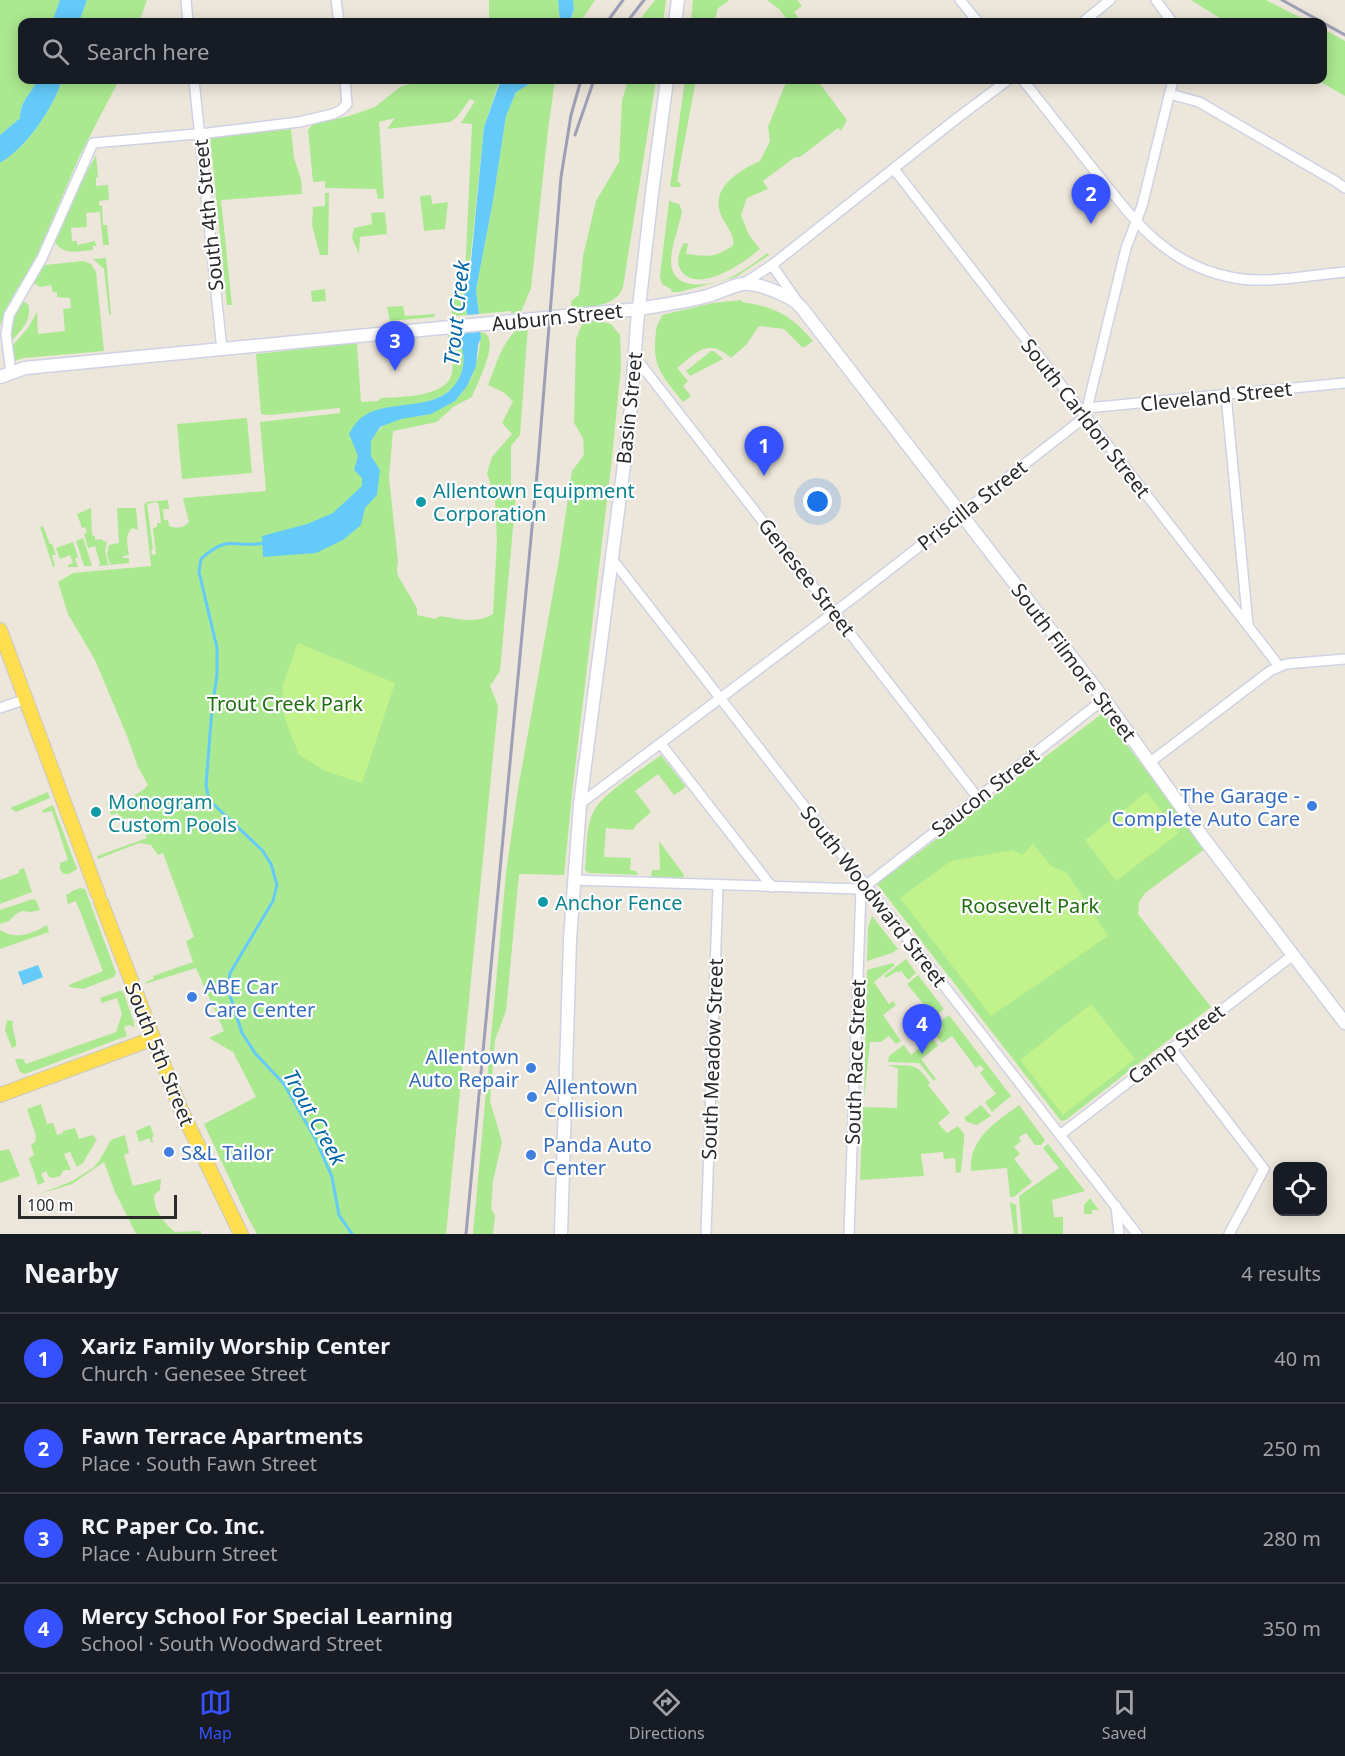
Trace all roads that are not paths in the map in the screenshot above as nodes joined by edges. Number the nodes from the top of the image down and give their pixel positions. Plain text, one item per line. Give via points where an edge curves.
1 (186, 0) edge
2 (336, 0) edge
3 (678, 0) edge
4 (960, 0) edge
5 (1110, 0) edge
6 (1156, 0) edge
7 (188, 18) edge
8 (338, 18) edge
9 (676, 18) edge
10 (975, 18) edge
11 (1088, 18) edge
12 (1169, 18) edge
13 (194, 84) edge
14 (346, 84) edge
15 (667, 84) edge
16 (1003, 84) edge
17 (1026, 84) edge
18 (1172, 84) edge
19 (1170, 94) junction
20 (200, 134) junction
21 (894, 169) junction
22 (1345, 188) edge
23 (1136, 222) junction
24 (772, 265) junction
25 (1345, 272) edge
26 (743, 284) junction
27 (798, 303) junction
28 (639, 309) junction
29 (222, 350) junction
30 (635, 357) junction
31 (5, 375) edge
32 (1345, 383) edge
33 (1226, 395) junction
34 (1086, 412) junction
35 (961, 514) junction
36 (612, 559) junction
37 (834, 611) junction
38 (1248, 626) junction
39 (0, 630) edge
40 (1345, 659) edge
41 (1279, 666) junction
42 (26, 699) junction
43 (720, 699) junction
44 (1104, 699) junction
45 (0, 708) edge
46 (661, 744) junction
47 (1149, 763) junction
48 (978, 798) junction
49 (580, 804) junction
50 (574, 880) junction
51 (718, 885) junction
52 (772, 886) junction
53 (863, 887) junction
54 (1293, 955) junction
55 (1345, 1023) edge
56 (152, 1038) junction
57 (1171, 1048) junction
58 (0, 1095) edge
59 (1060, 1135) junction
60 (1116, 1206) junction
61 (241, 1234) edge
62 (561, 1234) edge
63 (706, 1234) edge
64 (849, 1234) edge
65 (1119, 1234) edge
66 (1137, 1234) edge
67 (1229, 1234) edge

1 - 7 street
2 - 8 street
3 - 9 street
4 - 10 street
5 - 11 street
6 - 12 street
13 - 20 street, South 4th Street
14 - 20 street via 347,104 333,114
15 - 28 street, Basin Street
16 - 21 street, Auburn Street
17 - 23 street
18 - 19 street
19 - 22 street via 1199,102
19 - 23 street
20 - 29 street, South 4th Street
20 - 31 street via 93,143 42,258 9,315
21 - 24 street, Auburn Street
21 - 34 street, South Carldon Street
23 - 25 street via 1160,246 1214,274 1253,280
23 - 34 street via 1126,248
24 - 26 street, Auburn Street
24 - 27 street, South Filmore Street
26 - 27 street, South Filmore Street via 764,287
26 - 28 street, Auburn Street via 707,296
27 - 35 street, South Filmore Street
28 - 29 street, Auburn Street
28 - 30 street, Basin Street
29 - 31 street, Auburn Street via 25,368
30 - 36 street, Basin Street
30 - 37 street, Genesee Street
32 - 33 street, Cleveland Street
33 - 34 street, Cleveland Street
33 - 38 street
34 - 35 street, Priscilla Street
34 - 38 street, South Carldon Street
35 - 37 street, Priscilla Street
35 - 44 street, South Filmore Street
36 - 43 street, South Woodward Street
36 - 49 street, Basin Street
37 - 43 street, Priscilla Street
37 - 48 street, Genesee Street
38 - 41 street, South Carldon Street
39 - 42 main road, South 5th Street
40 - 41 street
41 - 47 street
42 - 45 street
42 - 56 main road, South 5th Street
43 - 46 street, Priscilla Street
43 - 53 street, South Woodward Street
44 - 47 street, South Filmore Street
44 - 48 street, Saucon Street
46 - 49 street, Priscilla Street
46 - 52 street
47 - 54 street, South Filmore Street
48 - 53 street, Saucon Street
49 - 50 street, Basin Street
50 - 51 street
50 - 62 street
51 - 52 street
51 - 63 street, South Meadow Street
52 - 53 street
53 - 59 street, South Woodward Street
53 - 64 street, South Race Street
54 - 55 street, South Filmore Street
54 - 57 street, Camp Street
56 - 58 main road
56 - 61 main road, South 5th Street via 181,1110
57 - 59 street, Camp Street
57 - 67 street via 1264,1169
59 - 60 street, South Woodward Street
60 - 65 street
60 - 66 street, South Woodward Street

